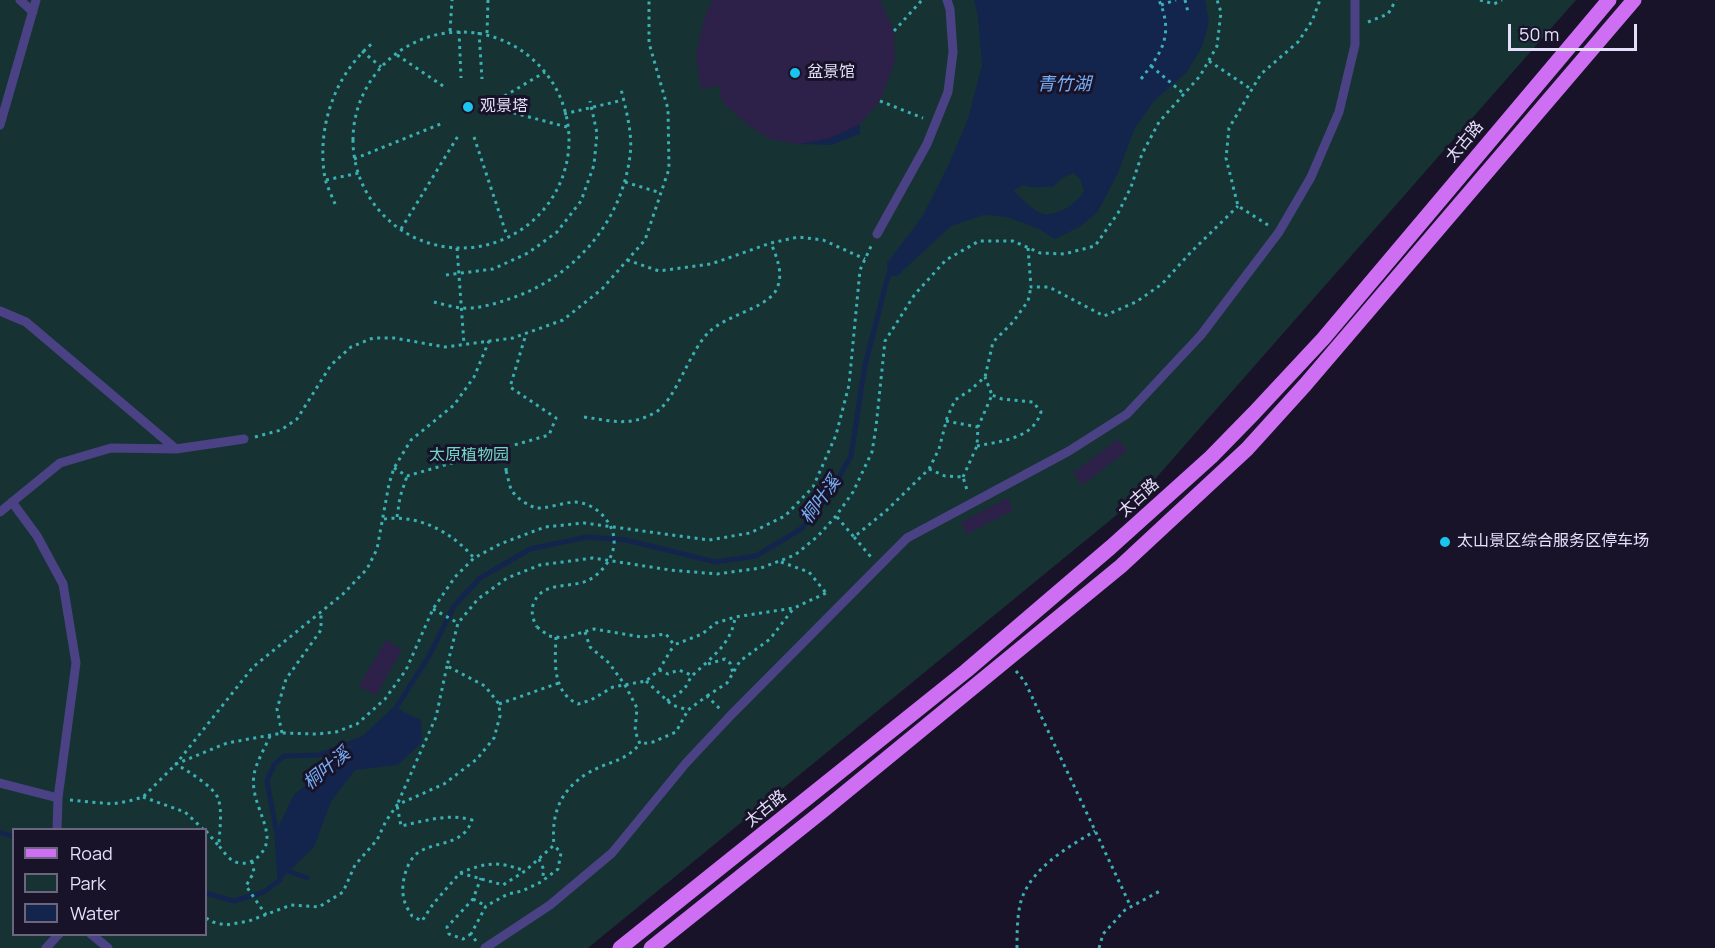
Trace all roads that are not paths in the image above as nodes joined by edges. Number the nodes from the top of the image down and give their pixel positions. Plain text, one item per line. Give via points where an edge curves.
1 (20, 0) edge
2 (36, 0) edge
3 (946, 0) edge
4 (1355, 0) edge
5 (1609, 0) edge
6 (1634, 0) edge
7 (33, 12) junction
8 (0, 125) edge
9 (877, 234) road end
10 (0, 311) edge
11 (244, 439) road end
12 (176, 449) junction
13 (12, 502) junction
14 (0, 512) edge
15 (0, 783) edge
16 (58, 798) junction
17 (57, 828) edge
18 (57, 936) edge
19 (93, 936) edge
20 (46, 948) edge
21 (108, 948) edge
22 (486, 948) edge
23 (620, 948) edge
24 (651, 948) edge

1 - 7 lane
2 - 7 lane
3 - 9 lane via 953,52 948,92 927,144
4 - 22 lane via 1355,45 1339,112 1311,177 1279,232 1201,335 1127,414 1070,451 907,538 686,763 612,853 549,906
5 - 23 main road, 太古路 via 1323,339 1211,457 966,671
6 - 24 main road via 1247,449 1121,566
7 - 8 lane
10 - 12 lane via 26,322
11 - 12 lane
12 - 13 lane via 111,448 60,463
13 - 14 lane
13 - 16 lane via 37,536 63,584 76,663
15 - 16 lane
16 - 17 lane
18 - 20 lane
19 - 21 lane

